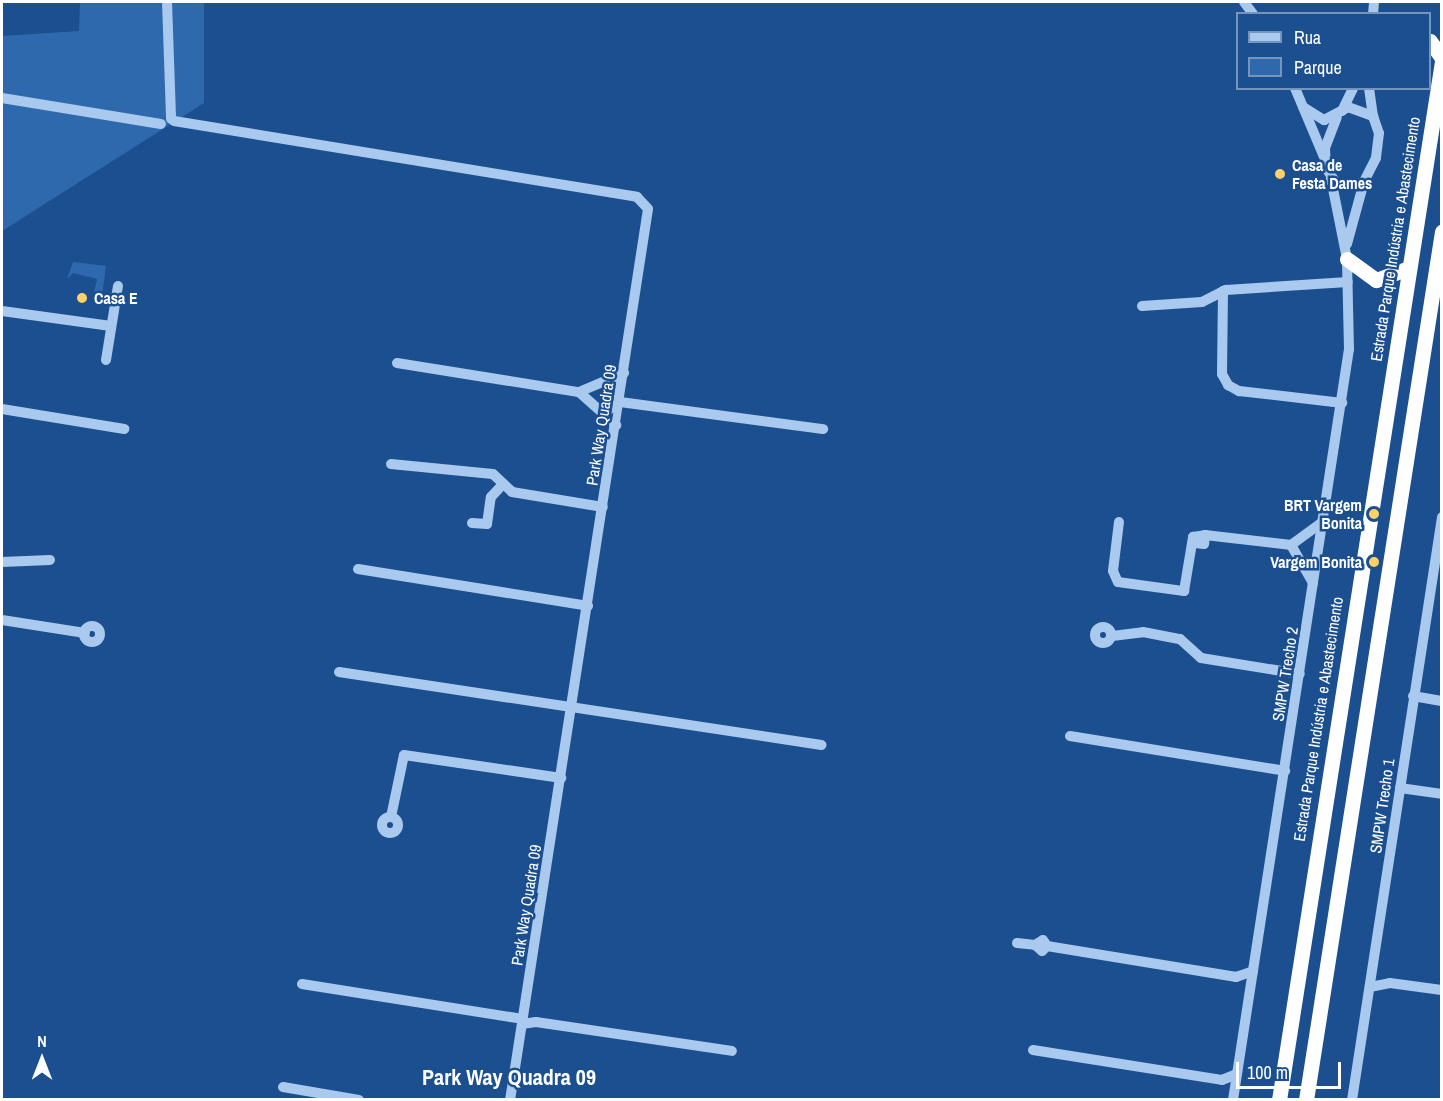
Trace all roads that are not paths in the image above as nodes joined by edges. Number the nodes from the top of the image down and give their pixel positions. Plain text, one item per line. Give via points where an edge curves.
1 (167, 2) edge
2 (1431, 43) edge
3 (1442, 60) edge
4 (1296, 90) edge
5 (1352, 90) edge
6 (1369, 90) edge
7 (2, 98) edge
8 (1304, 107) junction
9 (1339, 114) junction
10 (1373, 116) junction
11 (167, 121) junction
12 (1325, 160) junction
13 (1331, 179) junction
14 (1364, 182) junction
15 (1442, 232) edge
16 (1346, 256) junction
17 (1409, 268) junction
18 (1435, 274) junction
19 (1348, 282) junction
20 (118, 286) dead end
21 (1223, 291) junction
22 (1442, 300) edge
23 (1142, 306) dead end
24 (2, 311) edge
25 (111, 326) junction
26 (106, 360) dead end
27 (397, 363) dead end
28 (624, 373) junction
29 (598, 387) junction
30 (579, 392) junction
31 (620, 402) junction
32 (595, 403) junction
33 (1342, 403) junction
34 (2, 409) edge
35 (616, 425) junction
36 (124, 429) dead end
37 (823, 429) dead end
38 (391, 464) dead end
39 (503, 484) junction
40 (603, 507) junction
41 (1442, 517) edge
42 (1119, 522) dead end
43 (1323, 522) junction
44 (472, 523) dead end
45 (1291, 545) junction
46 (50, 560) dead end
47 (2, 562) edge
48 (1438, 563) edge
49 (358, 569) dead end
50 (1314, 586) junction
51 (588, 606) junction
52 (2, 620) edge
53 (85, 633) dead end
54 (1112, 636) dead end
55 (1306, 636) junction
56 (1286, 671) junction
57 (339, 672) dead end
58 (1300, 674) junction
59 (1413, 696) junction
60 (1442, 701) edge
61 (572, 709) junction
62 (1070, 736) dead end
63 (822, 745) dead end
64 (1285, 771) junction
65 (561, 778) junction
66 (1400, 788) junction
67 (1442, 794) edge
68 (391, 817) dead end
69 (1017, 943) dead end
70 (1253, 971) junction
71 (1372, 972) junction
72 (1238, 977) junction
73 (1390, 982) junction
74 (302, 984) dead end
75 (1251, 985) junction
76 (1370, 987) junction
77 (1442, 990) edge
78 (522, 1019) junction
79 (1033, 1050) dead end
80 (732, 1051) dead end
81 (1237, 1074) junction
82 (1221, 1080) junction
83 (283, 1087) dead end
84 (1234, 1095) edge
85 (359, 1100) edge
86 (510, 1100) edge
87 (1279, 1100) edge
88 (1306, 1100) edge
89 (1352, 1100) edge

1 - 11 street
2 - 3 highway
3 - 17 highway, Estrada Parque Indústria e Abastecimento
4 - 8 street
5 - 9 street
6 - 10 street
7 - 11 street, Park Way Quadra 09
8 - 9 street via 1318,118
8 - 12 street
9 - 10 street via 1356,106
9 - 12 street
10 - 14 street via 1379,146
11 - 28 street, Park Way Quadra 09 via 639,198 649,212
12 - 13 street
13 - 14 street via 1346,186
13 - 16 street
14 - 16 street via 1353,208
15 - 18 highway
16 - 17 highway via 1376,279
16 - 19 street, SMPW Trecho 2
17 - 87 highway, Estrada Parque Indústria e Abastecimento
18 - 22 highway
18 - 88 highway
19 - 21 street
19 - 33 street, SMPW Trecho 2 via 1349,349
20 - 25 street
21 - 23 street via 1202,302
21 - 33 street via 1222,374 1228,385 1239,391
24 - 25 street
25 - 26 street
27 - 30 street
28 - 29 street
28 - 31 street, Park Way Quadra 09
29 - 30 street
29 - 32 street
30 - 32 street
31 - 35 street, Park Way Quadra 09
31 - 37 street
32 - 35 street
33 - 43 street, SMPW Trecho 2
34 - 36 street
35 - 40 street, Park Way Quadra 09
38 - 39 street via 493,474
39 - 40 street via 519,494
39 - 44 street via 493,492 487,524
40 - 51 street, Park Way Quadra 09
41 - 48 street, SMPW Trecho 1
42 - 45 street via 1113,571 1118,582 1184,591 1195,543 1204,544 1205,535
43 - 45 street
43 - 50 street, SMPW Trecho 2
45 - 50 street via 1302,556
46 - 47 street
48 - 59 street, SMPW Trecho 1
49 - 51 street
50 - 55 street, SMPW Trecho 2
51 - 61 street, Park Way Quadra 09
52 - 53 street
54 - 56 street via 1143,632 1180,639 1201,658
55 - 56 street
55 - 58 street, SMPW Trecho 2
56 - 58 street
57 - 61 street
58 - 64 street, SMPW Trecho 2
59 - 60 street
59 - 66 street, SMPW Trecho 1
61 - 63 street
61 - 65 street, Park Way Quadra 09
62 - 64 street
64 - 70 street, SMPW Trecho 2
65 - 68 street via 408,754 400,759
65 - 78 street, Park Way Quadra 09
66 - 67 street
66 - 71 street, SMPW Trecho 1
69 - 72 street via 1035,945 1040,940 1047,946
70 - 72 street
70 - 75 street, SMPW Trecho 2
71 - 73 street
71 - 76 street, SMPW Trecho 1
72 - 75 street
73 - 76 street
73 - 77 street
74 - 78 street
75 - 81 street, SMPW Trecho 2
76 - 89 street, SMPW Trecho 1
78 - 80 street
78 - 86 street, Park Way Quadra 09
79 - 82 street
81 - 82 street
81 - 84 street, SMPW Trecho 2
82 - 84 street
83 - 85 street

